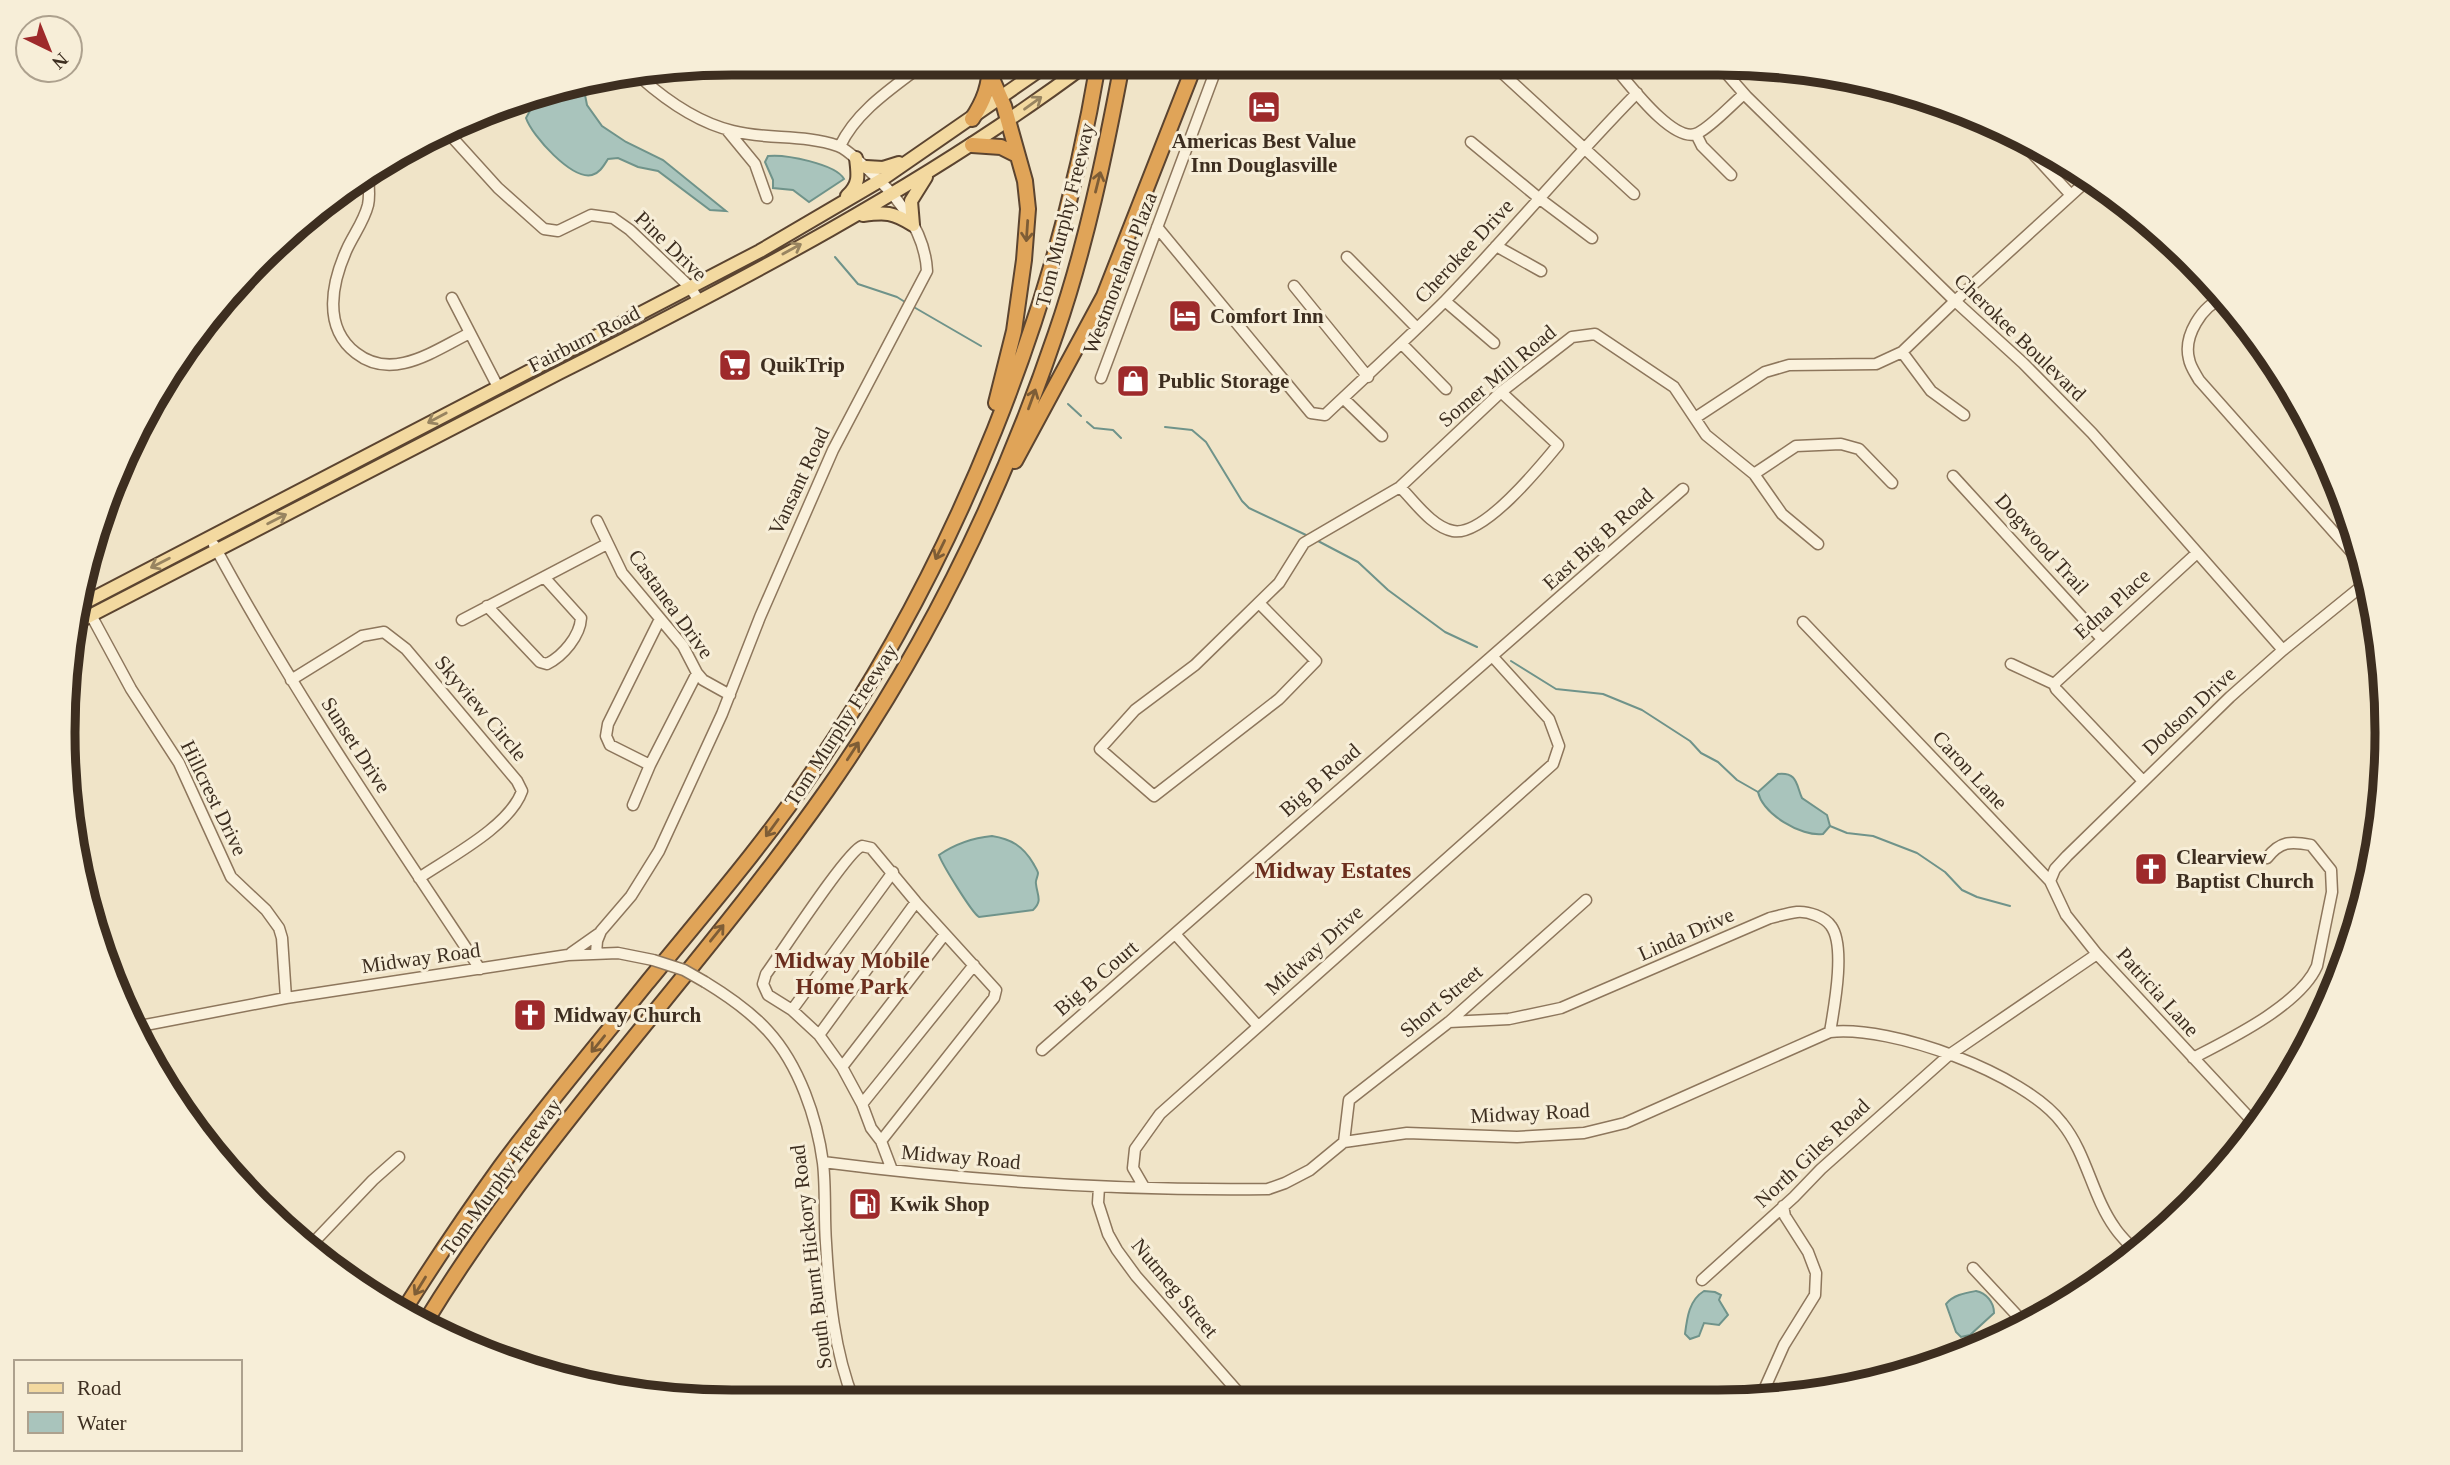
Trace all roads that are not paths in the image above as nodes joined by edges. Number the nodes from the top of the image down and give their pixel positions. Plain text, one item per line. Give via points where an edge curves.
1 (910, 75) edge
2 (989, 75) edge
3 (992, 75) edge
4 (1034, 75) edge
5 (1072, 75) edge
6 (1096, 75) edge
7 (1120, 75) edge
8 (1191, 75) edge
9 (1214, 75) edge
10 (1504, 75) edge
11 (1621, 75) edge
12 (1728, 75) edge
13 (645, 81) edge
14 (1637, 93) junction
15 (1744, 94) junction
16 (1001, 98) junction
17 (972, 119) junction
18 (1007, 121) junction
19 (727, 130) junction
20 (1696, 134) junction
21 (453, 138) edge
22 (1471, 142) dead end
23 (972, 145) junction
24 (840, 146) junction
25 (1583, 147) junction
26 (1017, 155) junction
27 (2037, 158) edge
28 (910, 161) junction
29 (861, 163) junction
30 (931, 171) junction
31 (1731, 175) dead end
32 (881, 180) junction
33 (368, 185) edge
34 (2082, 185) edge
35 (893, 194) junction
36 (1634, 194) dead end
37 (2071, 195) junction
38 (766, 198) dead end
39 (1540, 199) junction
40 (832, 209) junction
41 (852, 216) junction
42 (913, 225) junction
43 (1157, 227) junction
44 (1592, 238) dead end
45 (1496, 246) junction
46 (1347, 257) dead end
47 (1541, 271) dead end
48 (1294, 286) dead end
49 (690, 287) junction
50 (452, 298) dead end
51 (699, 301) junction
52 (1445, 301) junction
53 (1955, 301) junction
54 (2214, 302) edge
55 (1417, 328) junction
56 (470, 333) junction
57 (1494, 343) dead end
58 (1402, 344) junction
59 (1902, 352) junction
60 (558, 355) junction
61 (1101, 377) dead end
62 (1368, 377) junction
63 (498, 387) junction
64 (1446, 389) dead end
65 (1501, 392) junction
66 (1343, 398) junction
67 (506, 401) junction
68 (1964, 415) dead end
69 (1695, 418) junction
70 (1382, 436) dead end
71 (1754, 474) junction
72 (1954, 476) dead end
73 (1892, 484) dead end
74 (1401, 487) junction
75 (969, 488) junction
76 (1683, 489) dead end
77 (987, 508) junction
78 (597, 521) dead end
79 (210, 537) junction
80 (607, 544) junction
81 (1818, 544) dead end
82 (2348, 548) edge
83 (216, 550) junction
84 (2197, 553) junction
85 (544, 577) junction
86 (2358, 589) edge
87 (1259, 603) junction
88 (487, 606) junction
89 (86, 613) edge
90 (660, 619) junction
91 (462, 620) dead end
92 (1803, 622) dead end
93 (2102, 639) junction
94 (2283, 650) junction
95 (1493, 657) junction
96 (2011, 664) dead end
97 (697, 673) junction
98 (291, 680) junction
99 (2054, 684) junction
100 (730, 695) junction
101 (650, 765) junction
102 (2143, 781) junction
103 (633, 805) dead end
104 (2267, 858) dead end
105 (893, 872) junction
106 (419, 878) junction
107 (2049, 881) junction
108 (1586, 900) dead end
109 (916, 902) junction
110 (601, 931) junction
111 (945, 934) junction
112 (1176, 935) junction
113 (596, 953) junction
114 (613, 953) junction
115 (2097, 954) junction
116 (566, 956) junction
117 (974, 965) junction
118 (480, 969) junction
119 (705, 982) joint
120 (286, 998) junction
121 (792, 1010) junction
122 (1448, 1022) junction
123 (144, 1025) edge
124 (1258, 1026) junction
125 (1829, 1032) junction
126 (819, 1035) junction
127 (1042, 1050) dead end
128 (1949, 1055) junction
129 (2193, 1058) junction
130 (842, 1067) junction
131 (862, 1104) junction
132 (2250, 1118) edge
133 (881, 1141) junction
134 (1343, 1142) junction
135 (399, 1157) dead end
136 (823, 1162) junction
137 (892, 1170) junction
138 (1099, 1187) junction
139 (1144, 1187) junction
140 (1783, 1206) junction
141 (315, 1240) edge
142 (2129, 1245) edge
143 (1973, 1268) dead end
144 (1702, 1280) dead end
145 (408, 1304) edge
146 (430, 1315) edge
147 (2018, 1317) edge
148 (1765, 1388) edge
149 (850, 1390) edge
150 (1236, 1390) edge

1 - 24 street via 865,112
2 - 17 highway via 985,96
3 - 16 highway
4 - 16 main road, Fairburn Road
18 -> 5 main road, Fairburn Road
6 - 75 highway, Tom Murphy Freeway via 1068,206 1040,303
77 -> 7 highway, Tom Murphy Freeway via 1057,330 1098,183
8 - 77 highway via 1104,296
9 - 43 street, Westmoreland Plaza
10 - 25 street
11 - 14 street
12 - 15 street, Cherokee Boulevard
13 - 19 street via 692,114
14 - 20 street via 1676,131
14 - 25 street, Cherokee Drive
15 - 20 street
15 - 53 street, Cherokee Boulevard
16 - 17 main road, Fairburn Road
16 - 18 highway
17 - 28 main road, Fairburn Road
18 - 23 main road, Fairburn Road
18 - 26 highway
19 - 24 street, Vansant Road
19 - 38 street via 755,164
20 - 31 street
21 - 49 street, Pine Drive via 544,229 558,231 591,215 608,215
22 - 39 street
23 - 26 highway via 1001,147
23 - 30 main road, Fairburn Road
24 - 29 street, Vansant Road
25 - 36 street
25 - 39 street, Cherokee Drive
26 -> 75 highway via 1028,209 1024,260 1008,359
27 - 37 street
28 - 29 main road via 883,168
28 - 32 main road, Fairburn Road
29 - 32 street, Vansant Road
29 - 40 main road via 855,188
30 - 35 main road, Fairburn Road
30 - 42 main road via 911,201
32 - 35 street, Vansant Road
32 - 40 main road, Fairburn Road
33 - 56 street via 369,203 335,287 333,313 338,332 365,359 400,365
34 - 37 street
35 - 41 main road, Fairburn Road
35 - 42 street, Vansant Road
37 - 53 street
39 - 44 street
39 - 45 street, Cherokee Drive
40 - 49 main road, Fairburn Road
41 - 42 main road via 884,212
51 -> 41 main road, Fairburn Road
42 - 100 street, Vansant Road via 923,243 928,271 833,450
43 - 61 street, Westmoreland Plaza
43 - 66 street, Cherokee Drive via 1311,413 1325,415
45 - 47 street
45 - 52 street, Cherokee Drive
46 - 55 street, Cherokee Drive
48 - 62 street
49 - 51 street, Pine Drive
49 - 60 main road, Fairburn Road
50 - 56 street
51 - 67 main road, Fairburn Road
52 - 55 street, Cherokee Drive
52 - 57 street
53 - 59 street
53 - 84 street, Cherokee Boulevard via 2092,433
54 - 82 street via 2193,331 2188,349 2194,371
55 - 58 street, Cherokee Drive
56 - 63 street
58 - 62 street, Cherokee Drive
58 - 64 street
59 - 68 street via 1931,391
59 - 69 street via 1876,363 1790,365 1765,372
60 - 63 main road, Fairburn Road
60 - 67 main road via 544,370 508,389
62 - 66 street, Cherokee Drive
63 -> 79 main road, Fairburn Road
65 - 69 street, Somer Mill Road via 1572,337 1595,334 1674,387
65 - 74 street, Somer Mill Road
65 - 74 street via 1558,445 1527,484 1473,529 1455,532 1439,525
66 - 70 street
83 -> 67 main road, Fairburn Road
69 - 71 street, Somer Mill Road via 1706,435
71 - 73 street via 1796,446 1841,444 1859,449
71 - 81 street, Somer Mill Road via 1782,514
72 - 93 street, Dogwood Trail
74 - 87 street, Somer Mill Road via 1304,542 1279,583
75 -> 145 highway, Tom Murphy Freeway via 913,603 817,766 730,883 503,1164
76 - 95 street, East Big B Road
146 -> 77 highway, Tom Murphy Freeway via 522,1178 827,790 921,639
78 - 80 street, Castanea Drive
79 - 83 street, Sunset Drive
79 -> 89 main road, Fairburn Road
80 - 85 street
80 - 90 street, Castanea Drive via 622,573
83 - 89 main road, Fairburn Road
83 - 98 street, Sunset Drive
84 - 93 street, Edna Place
84 - 94 street, Cherokee Boulevard
85 - 88 street
85 - 88 street via 581,618 569,645 555,660 540,662
86 - 94 street, Dodson Drive
87 - 87 street, Somer Mill Road via 1195,665 1136,710 1100,749 1154,796 1279,699 1316,661
88 - 91 street
89 - 120 street, Hillcrest Drive via 179,763 231,877 267,910 279,928
90 - 97 street, Castanea Drive via 683,646
90 - 101 street via 606,736 610,745
92 - 107 street, Caron Lane
93 - 99 street, Edna Place
94 - 102 street, Dodson Drive
95 - 112 street, Big B Road
95 - 124 street, Midway Drive via 1549,719 1559,746 1553,764
96 - 99 street
97 - 100 street, Castanea Drive
97 - 101 street
98 - 106 street, Sunset Drive
98 - 106 street, Skyview Circle via 362,636 384,632 405,649 517,781 522,791 518,804
99 - 102 street
100 - 110 street, Vansant Road via 659,851
101 - 103 street
102 - 107 street, Dodson Drive via 2067,856
104 - 129 street via 2275,847 2311,845 2331,870 2332,892 2317,966 2303,987 2248,1030
105 - 109 street
105 - 121 street
105 - 121 street via 871,848 862,846 842,867 766,974 763,984 768,995
106 - 118 street, Sunset Drive
107 - 115 street, Caron Lane via 2066,915
108 - 122 street, Short Street
109 - 111 street
109 - 126 street
110 - 113 street, Vansant Road
110 - 114 street via 603,944
110 - 116 street
111 - 117 street
111 - 130 street
112 - 124 street
112 - 127 street, Big B Court
113 - 114 street, Midway Road
113 - 116 street, Midway Road
114 - 119 street, Midway Road, bridge via 673,966
115 - 128 street, Patricia Lane
115 - 129 street, Patricia Lane
116 - 118 street, Midway Road
117 - 131 street
117 - 133 street via 996,990 995,998
118 - 120 street, Midway Road
119 - 136 street, South Burnt Hickory Road via 751,1013 785,1055 811,1108
120 - 123 street, Midway Road
121 - 126 street
122 - 125 street, Linda Drive via 1509,1019 1561,1008 1770,918 1798,912 1816,915 1830,925 1837,940
122 - 134 street, Short Street via 1349,1100
124 - 139 street, Midway Drive via 1160,1114 1140,1139 1133,1168
125 - 128 street, Midway Road via 1879,1035
125 - 134 street, Midway Road via 1625,1123 1584,1133 1517,1137 1407,1133
126 - 130 street
128 - 140 street, North Giles Road
128 - 142 street, Midway Road via 1979,1065 2048,1107 2076,1145 2114,1227
129 - 132 street, Patricia Lane
130 - 131 street
131 - 133 street
133 - 137 street
134 - 139 street, Midway Road via 1310,1170 1268,1189
135 - 141 street
136 - 137 street, Midway Road
136 - 149 street, South Burnt Hickory Road via 825,1243 836,1343
137 - 138 street, Midway Road
138 - 139 street, Midway Road
138 - 150 street, Nutmeg Street via 1098,1203 1117,1250
140 - 144 street, North Giles Road
140 - 148 street via 1816,1273 1815,1295 1784,1345
143 - 147 street

